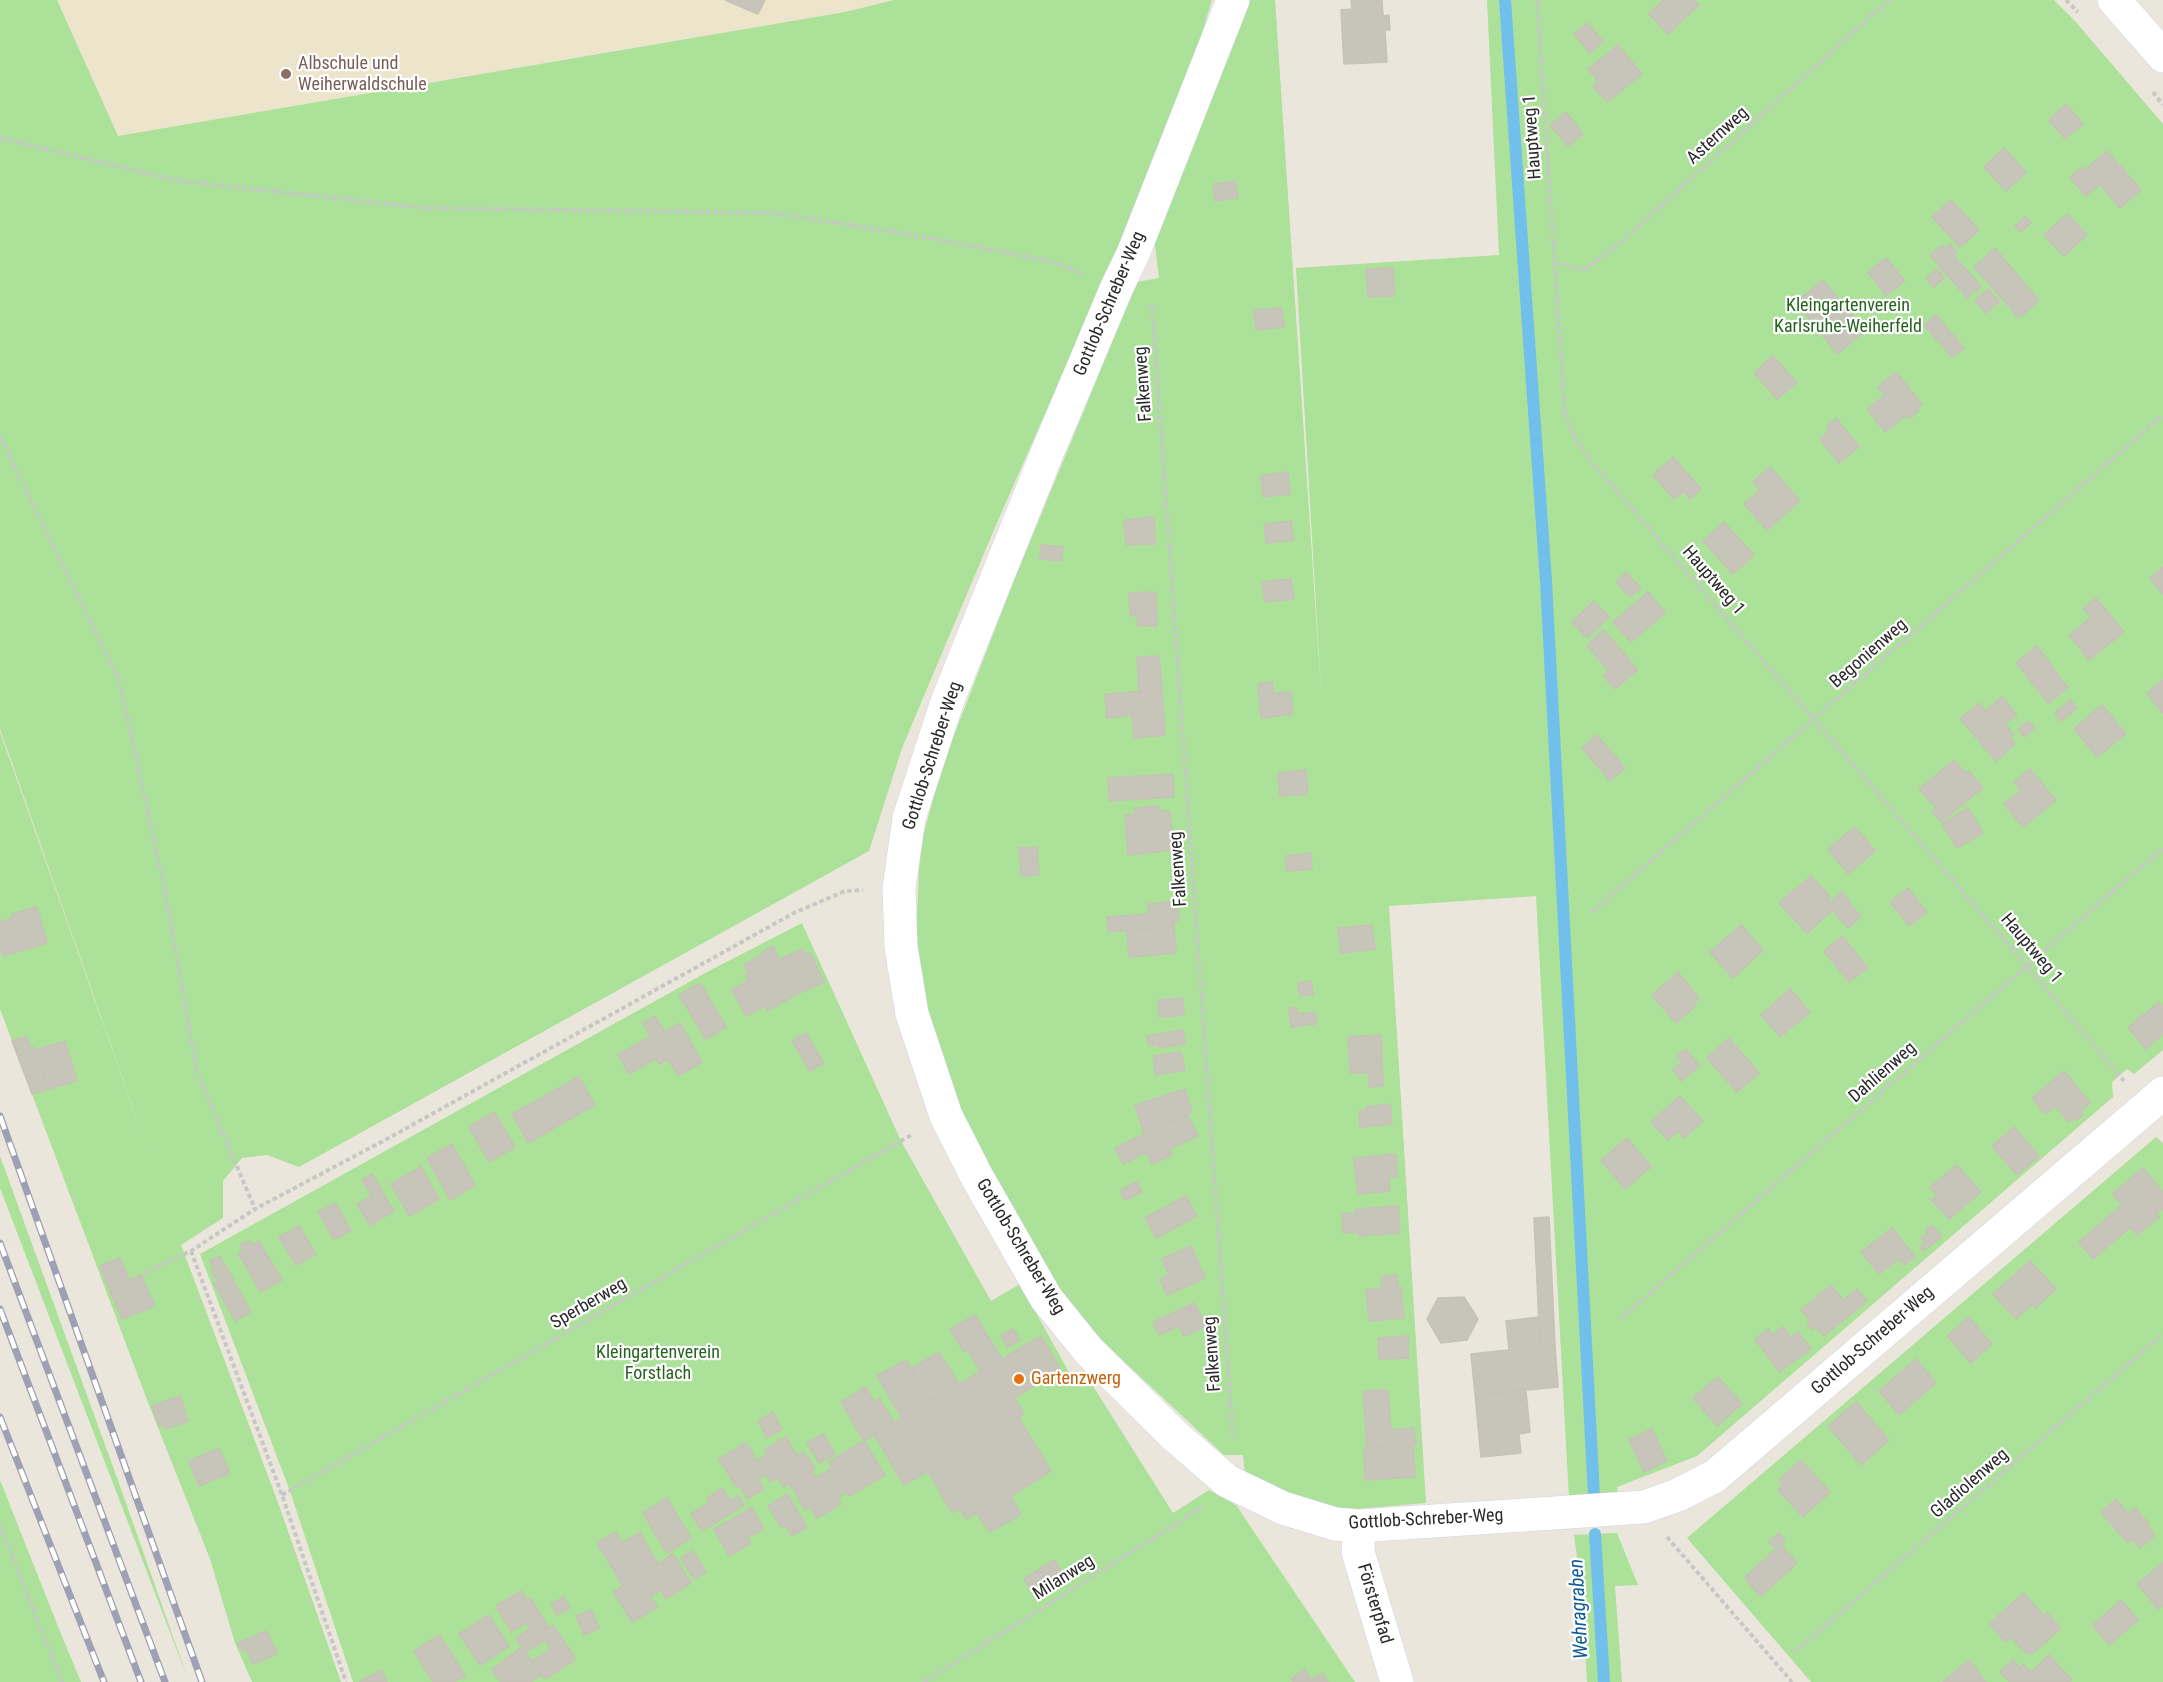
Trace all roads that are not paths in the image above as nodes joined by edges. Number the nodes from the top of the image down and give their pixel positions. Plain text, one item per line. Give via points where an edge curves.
1 (1233, 0) edge
2 (2114, 0) edge
3 (2163, 56) edge
4 (2163, 1093) edge
5 (1359, 1526) junction
6 (1397, 1682) edge

1 - 5 street, Gottlob-Schreber-Weg via 1133,254 1045,458 947,702 909,819 899,888 901,947 912,1014 946,1116 976,1177 1046,1298 1088,1350 1227,1481 1283,1508 1335,1524
2 - 3 street
4 - 5 street, Gottlob-Schreber-Weg via 1715,1476 1644,1507
5 - 6 street, Försterpfad via 1358,1552

